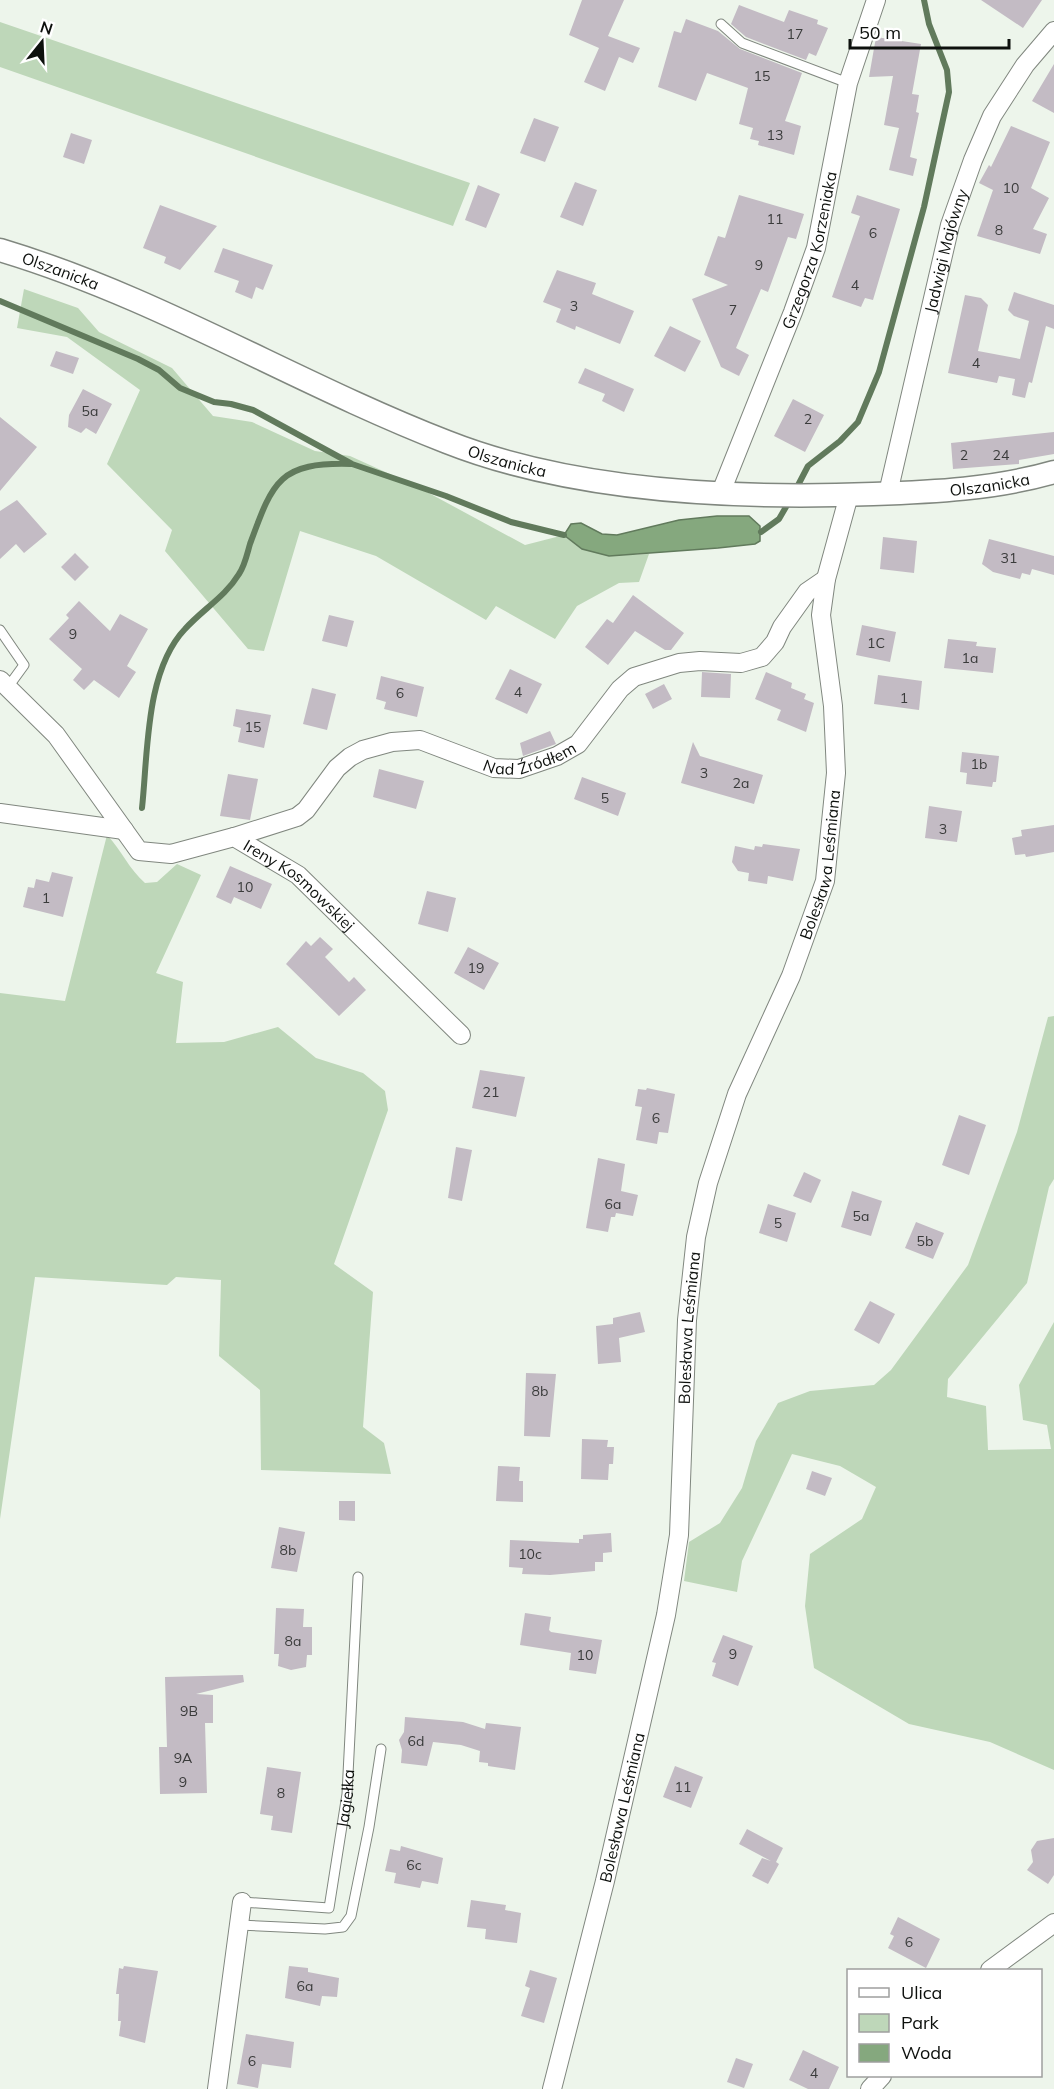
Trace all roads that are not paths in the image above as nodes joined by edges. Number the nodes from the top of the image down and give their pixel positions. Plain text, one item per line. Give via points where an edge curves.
1 (876, 0) edge
2 (721, 24) dead end
3 (1054, 31) edge
4 (848, 83) junction
5 (0, 250) edge
6 (1054, 472) edge
7 (721, 492) junction
8 (888, 493) junction
9 (849, 495) junction
10 (826, 579) junction
11 (0, 630) edge
12 (4, 684) edge
13 (0, 813) edge
14 (124, 830) junction
15 (234, 837) junction
16 (461, 1035) dead end
17 (358, 1577) dead end
18 (381, 1749) dead end
19 (242, 1902) joint
20 (1054, 1923) edge
21 (239, 1925) junction
22 (993, 1969) edge
23 (881, 2077) edge
24 (217, 2089) edge
25 (552, 2089) edge
26 (870, 2089) edge

1 - 4 street, Grzegorza Korzeniaka
2 - 4 lane via 742,43
3 - 8 street, Jadwigi Majówny via 1025,65 992,116 973,160 950,225
4 - 7 street, Grzegorza Korzeniaka via 816,248
5 - 7 street, Olszanicka via 170,314 451,444 554,472 650,487
6 - 8 street, Olszanicka via 983,487
7 - 9 street, Olszanicka
8 - 9 street, Olszanicka
9 - 10 street, Bolesława Leśmiana
10 - 15 street, Nad Źródłem via 807,592 762,657 753,661 679,663 634,677 620,689 578,744 557,756 519,769 494,768 420,740 392,742 350,757 297,817
10 - 25 street, Bolesława Leśmiana via 821,615 833,706 836,773 825,881 791,976 737,1094 708,1183 696,1237 687,1320 679,1534 666,1615
11 - 12 lane via 24,664
12 - 14 street, Ireny Kosmowskiej via 56,735
13 - 14 street
14 - 15 street, Ireny Kosmowskiej via 139,851 171,854
15 - 16 street, Ireny Kosmowskiej via 298,875
17 - 19 lane, Jagiełka via 347,1794 329,1908
18 - 21 lane, Jagiełka via 351,1916 343,1928
19 - 21 street, Jagiełka
20 - 22 street
21 - 24 street, Jagiełka
23 - 26 street

